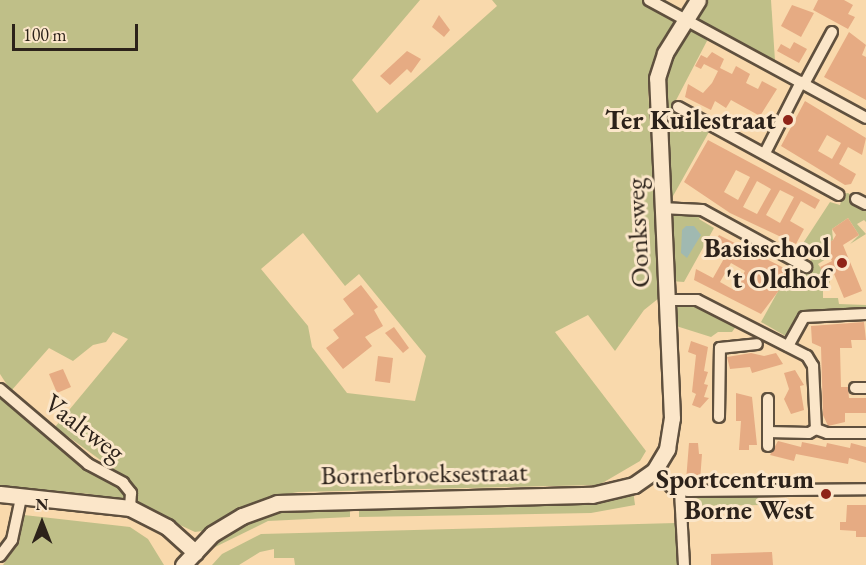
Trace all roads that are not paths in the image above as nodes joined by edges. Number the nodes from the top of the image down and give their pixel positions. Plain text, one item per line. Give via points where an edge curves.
1 (649, 0) edge
2 (698, 0) edge
3 (686, 18) junction
4 (832, 32) dead end
5 (802, 83) junction
6 (678, 107) dead end
7 (866, 118) edge
8 (765, 153) junction
9 (839, 195) dead end
10 (662, 208) junction
11 (806, 267) dead end
12 (666, 300) junction
13 (866, 314) edge
14 (748, 324) junction
15 (738, 344) junction
16 (757, 344) dead end
17 (788, 346) junction
18 (0, 389) edge
19 (768, 399) dead end
20 (719, 417) dead end
21 (816, 429) junction
22 (768, 432) junction
23 (866, 433) edge
24 (768, 446) dead end
25 (654, 471) junction
26 (866, 489) edge
27 (680, 490) junction
28 (0, 494) edge
29 (21, 498) junction
30 (130, 508) junction
31 (195, 552) junction
32 (0, 556) edge
33 (183, 565) edge
34 (684, 565) edge

1 - 3 street
2 - 3 main road, Oonksweg
3 - 5 street
3 - 10 main road, Oonksweg via 665,53 657,78
4 - 5 street
5 - 7 street
5 - 8 street
6 - 8 street
8 - 9 street
10 - 11 street via 702,210
10 - 12 main road, Oonksweg
12 - 14 street via 697,300
12 - 25 main road, Oonksweg via 671,425 667,449
13 - 17 street via 804,317
14 - 15 street
14 - 17 street
15 - 16 street
15 - 20 street via 723,345 718,352
17 - 21 street via 812,360
18 - 30 street, Vaaltweg via 88,464 123,483 132,493
19 - 22 street
21 - 22 street via 809,433
21 - 23 street via 827,433
22 - 24 street
25 - 27 street
25 - 31 main road, Bornerbroeksestraat via 627,488 592,495 277,503 229,524
26 - 27 street
27 - 34 street
28 - 29 main road
29 - 30 main road
29 - 32 street via 12,540
30 - 31 main road via 167,527
31 - 33 main road, Bornerbroeksestraat

